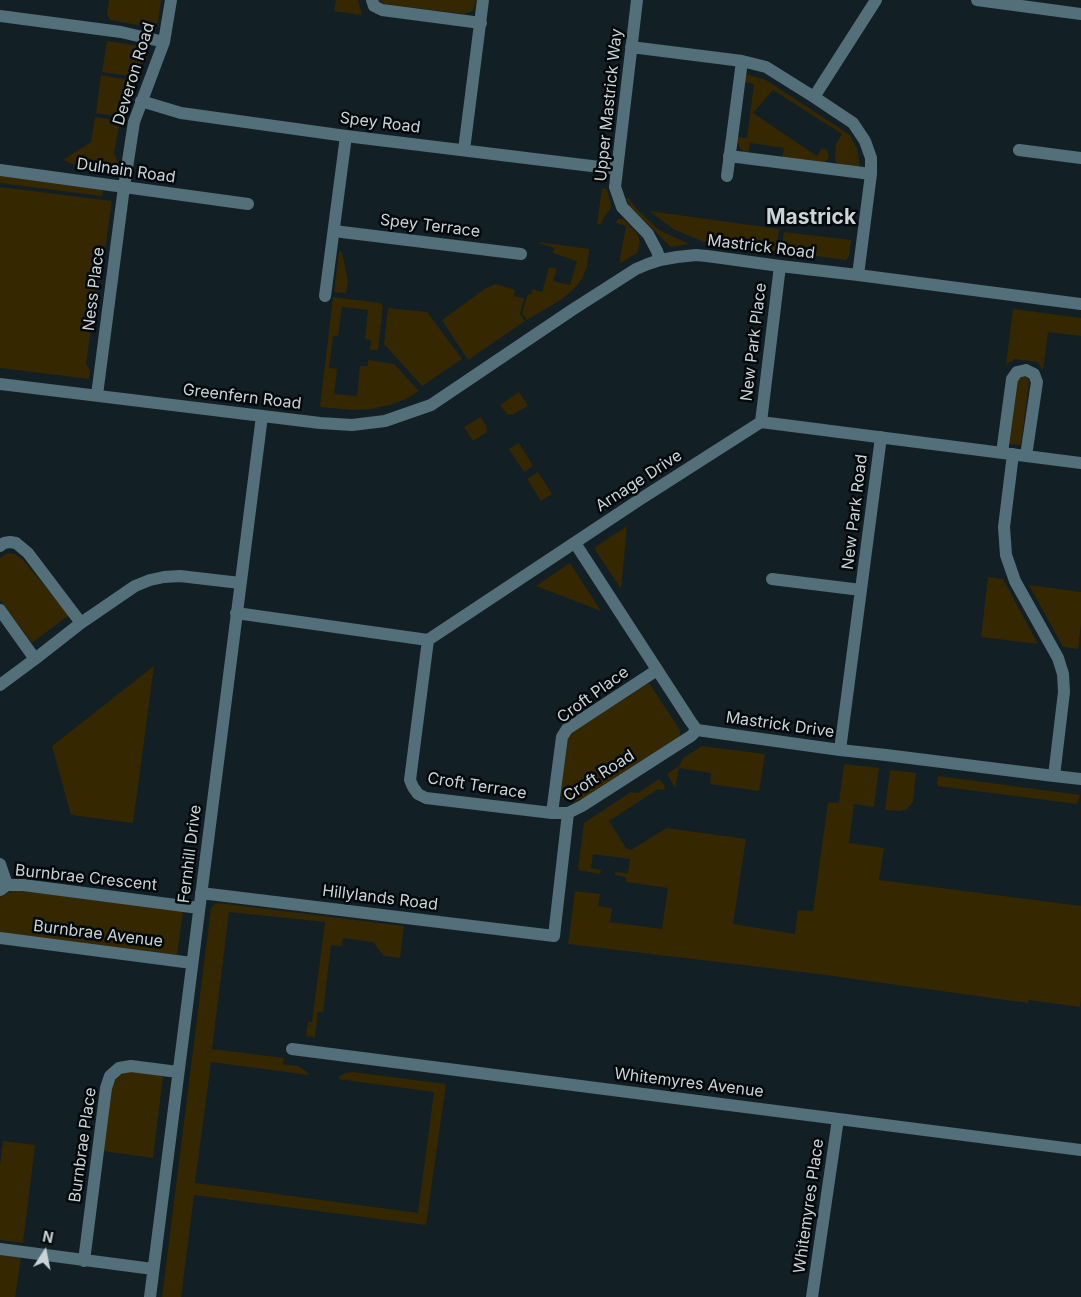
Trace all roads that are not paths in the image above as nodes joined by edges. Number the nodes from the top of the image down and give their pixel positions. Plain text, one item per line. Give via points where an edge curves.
1 (171, 0) edge
2 (372, 0) edge
3 (483, 0) edge
4 (637, 0) edge
5 (876, 0) edge
6 (977, 0) edge
7 (1081, 14) edge
8 (0, 16) edge
9 (480, 23) junction
10 (164, 42) junction
11 (631, 47) junction
12 (742, 60) junction
13 (814, 97) junction
14 (141, 101) junction
15 (346, 136) junction
16 (464, 150) junction
17 (1019, 150) dead end
18 (729, 156) junction
19 (1081, 158) edge
20 (0, 170) edge
21 (616, 170) junction
22 (871, 174) junction
23 (727, 176) dead end
24 (124, 187) junction
25 (248, 204) dead end
26 (334, 231) junction
27 (521, 254) dead end
28 (660, 260) junction
29 (780, 266) junction
30 (858, 275) junction
31 (325, 296) dead end
32 (1081, 304) edge
33 (470, 380) joint
34 (0, 384) edge
35 (97, 396) junction
36 (262, 416) junction
37 (761, 422) junction
38 (881, 437) junction
39 (1007, 453) junction
40 (1026, 456) junction
41 (1081, 463) edge
42 (575, 543) junction
43 (0, 546) edge
44 (772, 579) dead end
45 (240, 583) junction
46 (861, 590) junction
47 (0, 610) edge
48 (236, 613) junction
49 (81, 623) junction
50 (428, 640) junction
51 (35, 659) junction
52 (657, 670) junction
53 (0, 685) edge
54 (698, 730) junction
55 (840, 750) junction
56 (1054, 776) junction
57 (1081, 779) edge
58 (552, 813) junction
59 (568, 813) junction
60 (0, 864) edge
61 (4, 888) edge
62 (201, 893) junction
63 (199, 908) junction
64 (554, 936) joint
65 (0, 938) edge
66 (192, 963) junction
67 (292, 1049) dead end
68 (178, 1072) junction
69 (838, 1119) junction
70 (1081, 1150) edge
71 (0, 1249) edge
72 (84, 1261) junction
73 (153, 1269) junction
74 (150, 1297) edge
75 (812, 1297) edge

1 - 10 street, Deveron Road
2 - 9 street via 374,6 382,10
3 - 9 street
4 - 11 street, Upper Mastrick Way
5 - 13 street
6 - 7 street
8 - 10 street via 121,32
9 - 16 street
10 - 14 street, Deveron Road
11 - 12 street
11 - 21 street, Upper Mastrick Way
12 - 13 street via 766,67
12 - 18 street
13 - 22 street via 853,123 865,141 871,158
14 - 15 street, Spey Road via 181,113
14 - 24 street, Deveron Road via 134,122
15 - 16 street, Spey Road
15 - 26 street
16 - 21 street, Spey Road
17 - 19 street
18 - 22 street
18 - 23 street
20 - 24 street, Dulnain Road
21 - 28 street, Upper Mastrick Way via 615,187 622,207 648,234
22 - 30 street
24 - 25 street, Dulnain Road
24 - 35 street, Ness Place
26 - 27 street, Spey Terrace
26 - 31 street
28 - 29 street, Mastrick Road via 707,256
28 - 33 street, Mastrick Road via 626,275
29 - 30 street, Mastrick Road
29 - 37 street, New Park Place
30 - 32 street, Mastrick Road
33 - 36 street, Greenfern Road via 431,405 385,421 338,425
34 - 35 street, Greenfern Road
35 - 36 street, Greenfern Road
36 - 45 street, Fernhill Drive
37 - 38 street
37 - 42 street, Arnage Drive
38 - 39 street
38 - 46 street, New Park Road
39 - 40 street
39 - 40 street via 1012,379 1017,372 1026,370 1034,374 1037,382
39 - 56 street via 1006,554 1063,674 1064,692
40 - 41 street
42 - 50 street, Arnage Drive
42 - 52 street
43 - 49 street via 10,542 28,552
44 - 46 street, New Park Road
45 - 48 street, Fernhill Drive
45 - 49 street via 180,576 150,580 135,586
46 - 55 street, New Park Road
47 - 51 street
48 - 50 street
48 - 62 street, Fernhill Drive
49 - 51 street
50 - 58 street, Croft Terrace via 410,780 418,794 426,798
51 - 53 street
52 - 54 street
52 - 58 street, Croft Place via 567,730 562,737
54 - 55 street, Mastrick Drive
54 - 59 street, Croft Road
55 - 56 street, Mastrick Drive
56 - 57 street, Mastrick Drive
58 - 59 street, Croft Terrace
59 - 64 street, Croft Road
60 - 61 street
61 - 63 street, Burnbrae Crescent via 23,885
62 - 63 street, Fernhill Drive
62 - 64 street, Hillylands Road
63 - 66 street, Fernhill Drive
65 - 66 street, Burnbrae Avenue
66 - 68 street, Fernhill Drive
67 - 69 street, Whitemyres Avenue
68 - 72 street, Burnbrae Place via 131,1066 119,1068 110,1076
68 - 73 street, Fernhill Drive
69 - 70 street, Whitemyres Avenue
69 - 75 street, Whitemyres Place
71 - 72 street
72 - 73 street
73 - 74 street, Fernhill Drive

